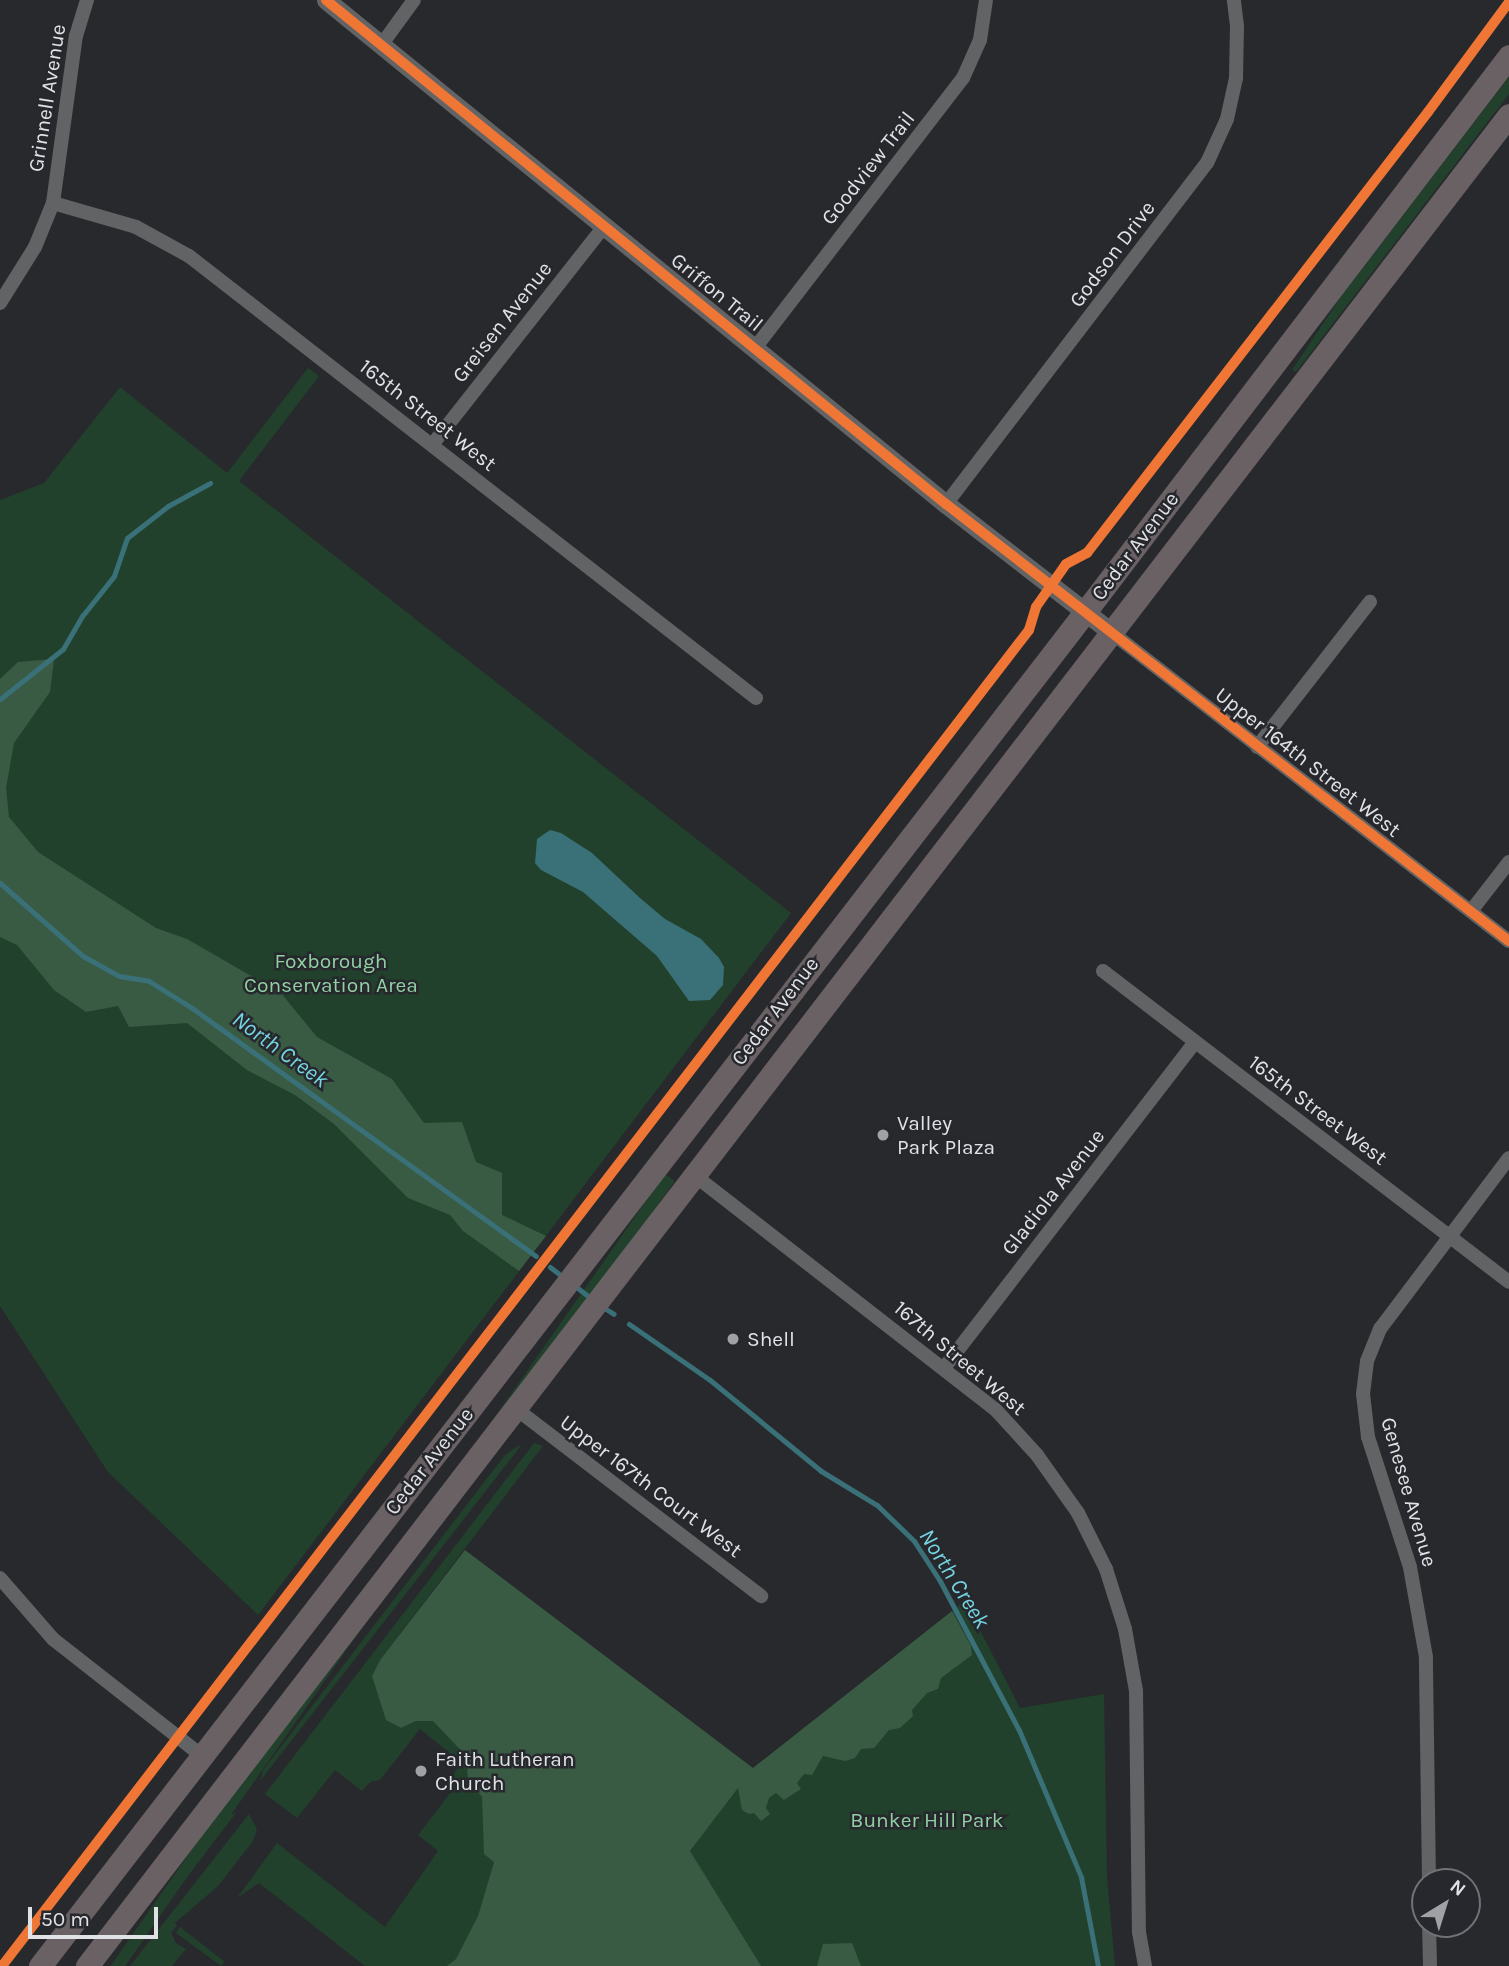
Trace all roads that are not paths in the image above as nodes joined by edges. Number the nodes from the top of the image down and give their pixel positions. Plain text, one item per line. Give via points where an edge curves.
1 (87, 0) edge
2 (326, 0) edge
3 (414, 0) edge
4 (986, 0) edge
5 (1234, 0) edge
6 (382, 44) junction
7 (1509, 56) edge
8 (1509, 115) edge
9 (53, 203) junction
10 (605, 225) junction
11 (0, 303) edge
12 (755, 348) junction
13 (432, 445) junction
14 (946, 504) junction
15 (1370, 602) dead end
16 (1085, 612) junction
17 (1111, 632) junction
18 (756, 698) dead end
19 (1257, 747) junction
20 (1509, 862) edge
21 (1471, 911) junction
22 (1509, 941) edge
23 (1103, 971) dead end
24 (1195, 1042) junction
25 (733, 1068) junction
26 (1509, 1158) edge
27 (694, 1175) junction
28 (1449, 1237) junction
29 (1509, 1282) edge
30 (944, 1368) junction
31 (515, 1408) junction
32 (0, 1578) edge
33 (761, 1596) dead end
34 (202, 1756) junction
35 (1429, 1868) edge
36 (1430, 1938) edge
37 (40, 1966) edge
38 (87, 1966) edge
39 (1145, 1966) edge
40 (1430, 1966) edge

1 - 9 street, Grinnell Avenue via 76,36
2 - 6 street, Griffon Trail
3 - 6 street
4 - 12 street, Goodview Trail via 980,40 962,78
5 - 14 street, Godson Drive via 1236,78 1227,119 1207,163
6 - 10 street, Griffon Trail
7 - 16 main road, Cedar Avenue
8 - 17 main road, Cedar Avenue
9 - 11 street, Grinnell Avenue via 35,247
9 - 13 street, 165th Street West via 136,228 189,256
10 - 12 street, Griffon Trail
10 - 13 street, Greisen Avenue
12 - 14 street, Griffon Trail
13 - 18 street, 165th Street West
14 - 16 street, Griffon Trail
15 - 19 street
16 - 17 street, Upper 164th Street West
16 - 25 main road, Cedar Avenue
17 - 19 street, Upper 164th Street West
17 - 27 main road, Cedar Avenue
19 - 21 street, Upper 164th Street West
20 - 21 street
21 - 22 street, Upper 164th Street West
23 - 24 street, 165th Street West
24 - 28 street, 165th Street West
24 - 30 street, Gladiola Avenue
25 - 27 main road via 702,1132
25 - 34 main road, Cedar Avenue
26 - 28 street, Genesee Avenue
27 - 30 street, 167th Street West
27 - 31 main road, Cedar Avenue
28 - 29 street, 165th Street West
28 - 35 street, Genesee Avenue via 1380,1329 1367,1362 1363,1394 1368,1437 1410,1567 1426,1657
30 - 39 street, 167th Street West via 995,1409 1037,1455 1078,1513 1106,1569 1125,1629 1136,1690 1139,1932
31 - 33 street, Upper 167th Court West
31 - 38 main road, Cedar Avenue
32 - 34 street via 53,1639
34 - 37 main road, Cedar Avenue
36 - 40 street

